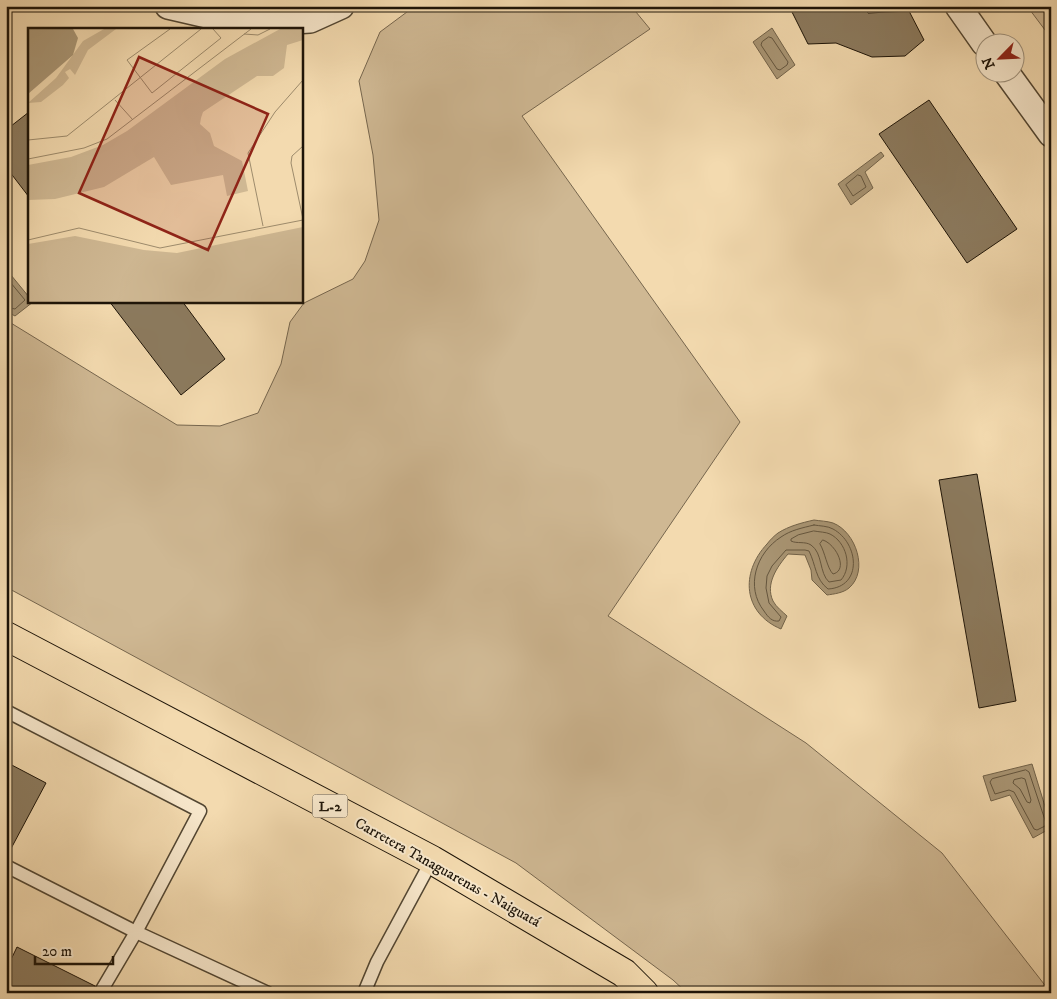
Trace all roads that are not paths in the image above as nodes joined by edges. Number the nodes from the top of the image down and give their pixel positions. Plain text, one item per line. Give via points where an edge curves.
1 (168, 6) edge
2 (341, 6) edge
3 (958, 6) edge
4 (976, 32) edge
5 (1013, 82) edge
6 (1051, 134) edge
7 (6, 636) edge
8 (6, 711) edge
9 (432, 860) junction
10 (6, 866) edge
11 (136, 932) junction
12 (100, 993) edge
13 (268, 993) edge
14 (364, 993) edge
15 (644, 993) edge

1 - 2 street via 220,18 262,23 310,20
3 - 4 street
5 - 6 street
7 - 9 main road, Carretera Tanaguarenas - Naiguatá / L-2
8 - 11 lane via 200,810
9 - 14 lane via 377,962
9 - 15 main road, Carretera Tanaguarenas - Naiguatá / L-2 via 624,973
10 - 11 lane
11 - 12 lane
11 - 13 lane

